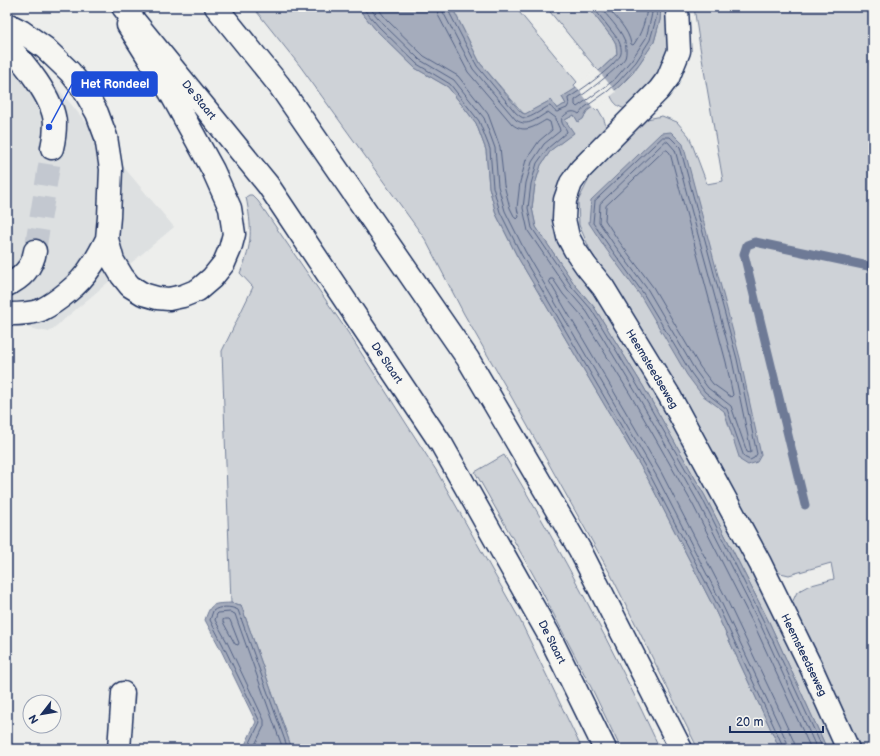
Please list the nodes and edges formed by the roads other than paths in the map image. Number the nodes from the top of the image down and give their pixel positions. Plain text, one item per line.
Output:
1 (117, 7) edge
2 (123, 7) edge
3 (216, 7) edge
4 (677, 7) edge
5 (7, 24) edge
6 (7, 45) edge
7 (52, 148) tunnel mouth
8 (107, 239) junction
9 (35, 251) tunnel mouth
10 (7, 285) edge
11 (7, 314) edge
12 (123, 693) dead end
13 (119, 749) edge
14 (605, 749) edge
15 (681, 749) edge
16 (848, 749) edge

1 - 8 main road
2 - 14 main road, De Staart
3 - 15 main road
4 - 16 main road, Heemsteedseweg
5 - 8 main road
6 - 7 main road
8 - 11 main road
9 - 10 main road
12 - 13 main road

